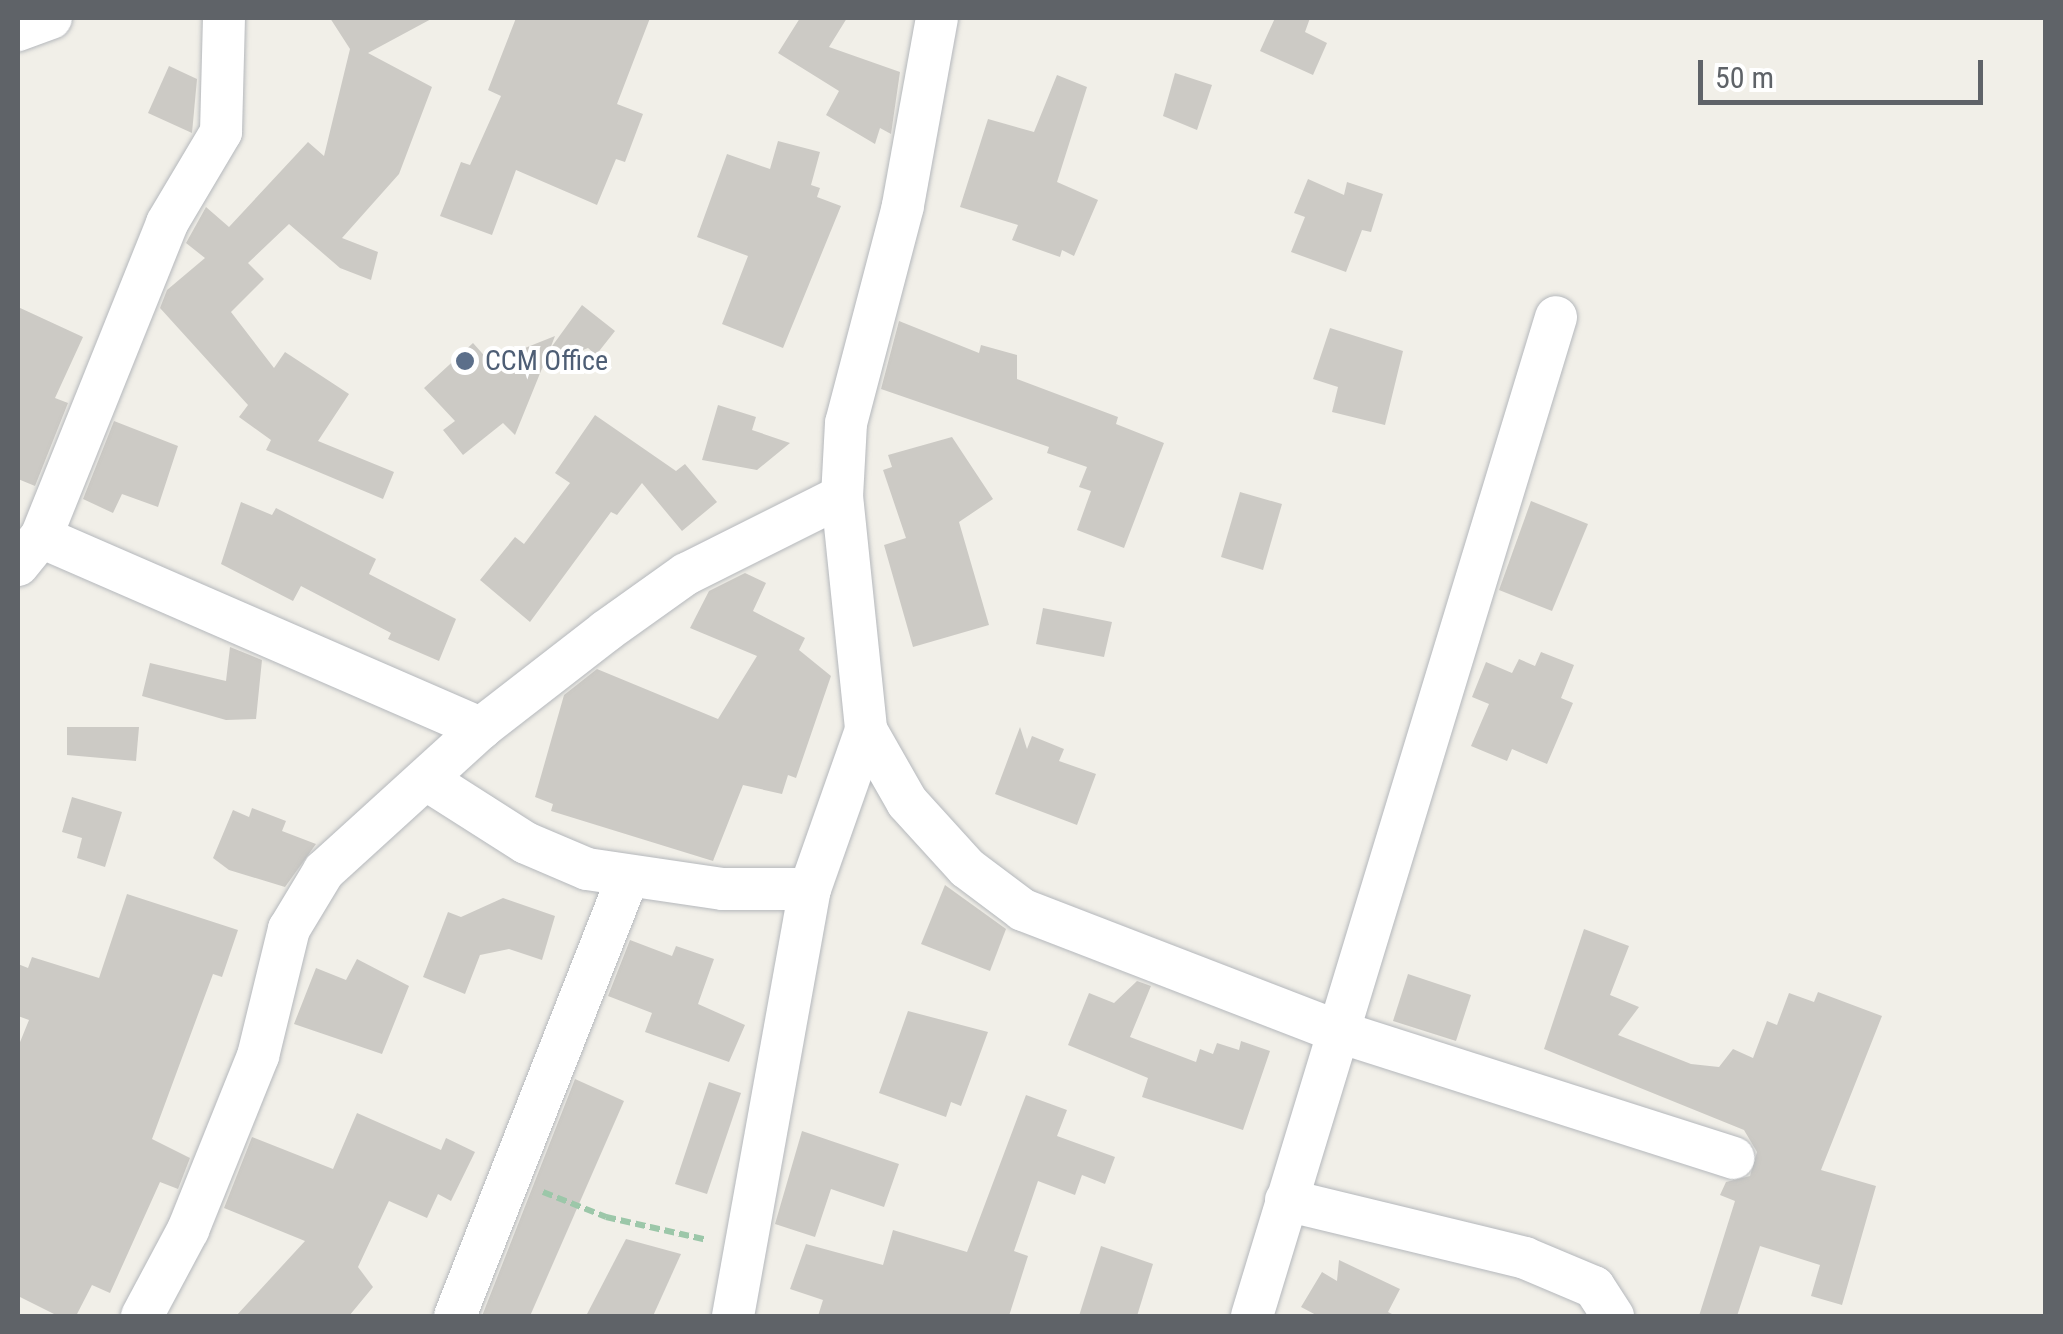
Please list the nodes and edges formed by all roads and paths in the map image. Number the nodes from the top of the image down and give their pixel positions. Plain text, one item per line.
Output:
1 (51, 18) edge
2 (224, 18) edge
3 (937, 18) edge
4 (18, 30) edge
5 (1556, 318) dead end
6 (842, 496) junction
7 (30, 551) edge
8 (481, 728) junction
9 (866, 730) junction
10 (427, 780) junction
11 (628, 878) junction
12 (810, 889) junction
13 (1339, 1032) junction
14 (1733, 1158) dead end
15 (509, 1178) junction
16 (1286, 1200) junction
17 (743, 1246) junction
18 (142, 1316) edge
19 (456, 1316) edge
20 (733, 1316) edge
21 (1252, 1316) edge
22 (1613, 1316) edge

1 - 4 street
2 - 7 street
3 - 6 street
5 - 13 street
6 - 8 street
6 - 9 street
7 - 8 street
8 - 10 street
9 - 12 street
9 - 13 street
10 - 11 street
10 - 18 street
11 - 12 street
11 - 15 street
12 - 17 street
13 - 14 street
13 - 16 street
15 - 17 path
15 - 19 street
16 - 21 street
16 - 22 street
17 - 20 street

